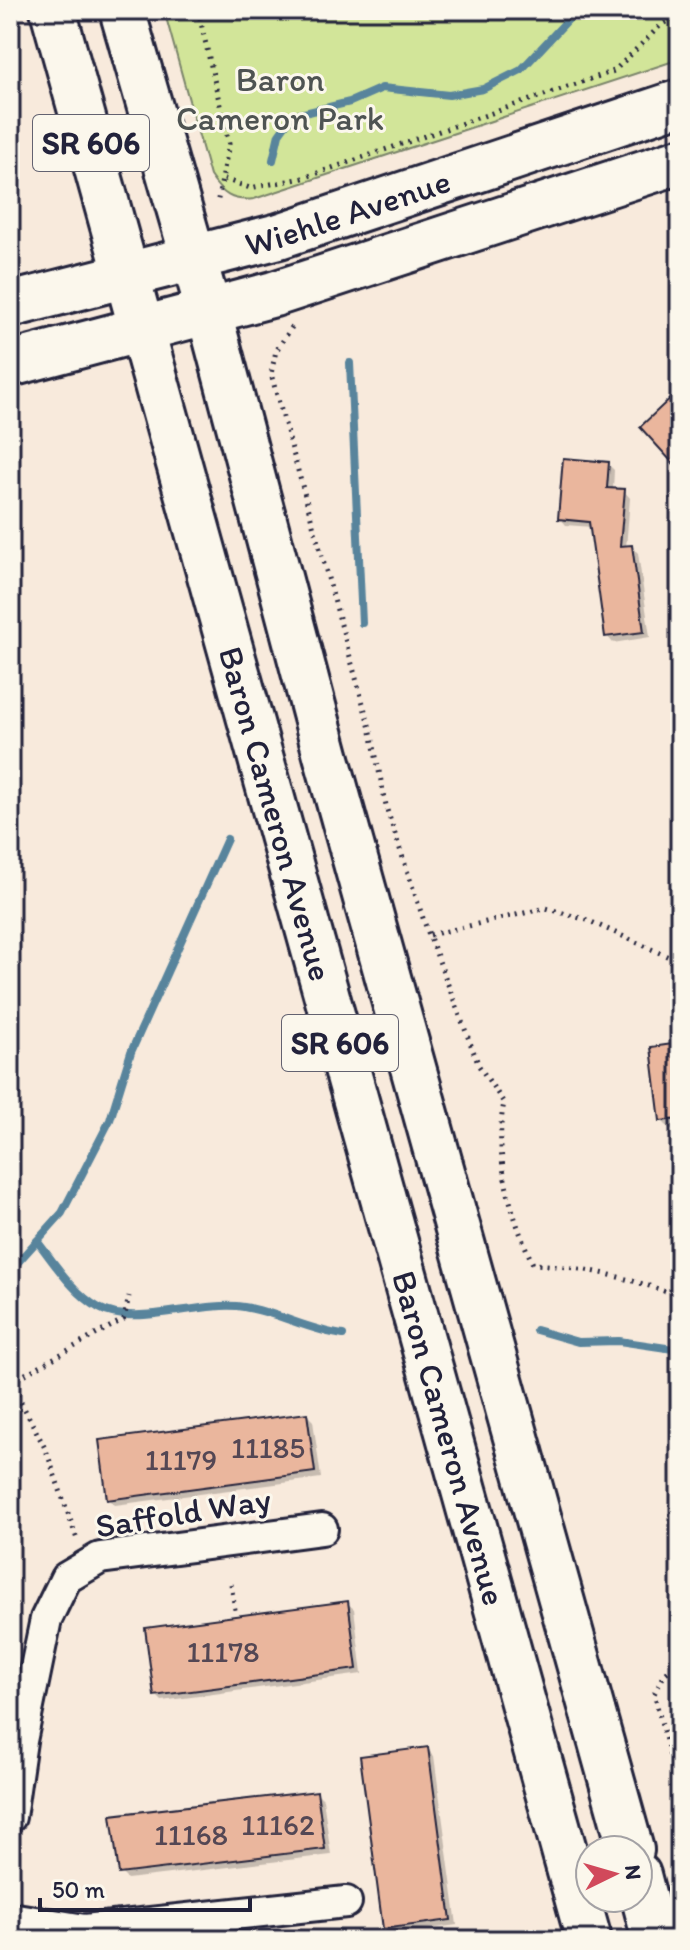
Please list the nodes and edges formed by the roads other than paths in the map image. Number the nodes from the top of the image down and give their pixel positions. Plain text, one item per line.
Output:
1 (53, 10) edge
2 (122, 10) edge
3 (680, 102) edge
4 (680, 161) edge
5 (194, 259) junction
6 (130, 276) junction
7 (10, 305) edge
8 (209, 312) junction
9 (144, 331) junction
10 (10, 364) edge
11 (322, 1529) dead end
12 (10, 1817) edge
13 (627, 1834) edge
14 (346, 1902) dead end
15 (648, 1914) edge
16 (10, 1918) edge
17 (589, 1940) edge
18 (655, 1940) edge

1 - 6 main road, Baron Cameron Avenue / SR 606
2 - 5 main road, Baron Cameron Avenue / SR 606
3 - 5 main road, Wiehle Avenue
4 - 8 main road, Wiehle Avenue
5 - 6 main road, Wiehle Avenue
5 - 8 main road, Baron Cameron Avenue / SR 606
6 - 7 main road, Wiehle Avenue
6 - 9 main road, Baron Cameron Avenue / SR 606
8 - 9 main road, Wiehle Avenue
8 - 13 main road, Baron Cameron Avenue / SR 606
9 - 10 main road, Wiehle Avenue
9 - 17 main road, Baron Cameron Avenue / SR 606
11 - 12 street, Saffold Way
14 - 16 street
15 - 18 main road

